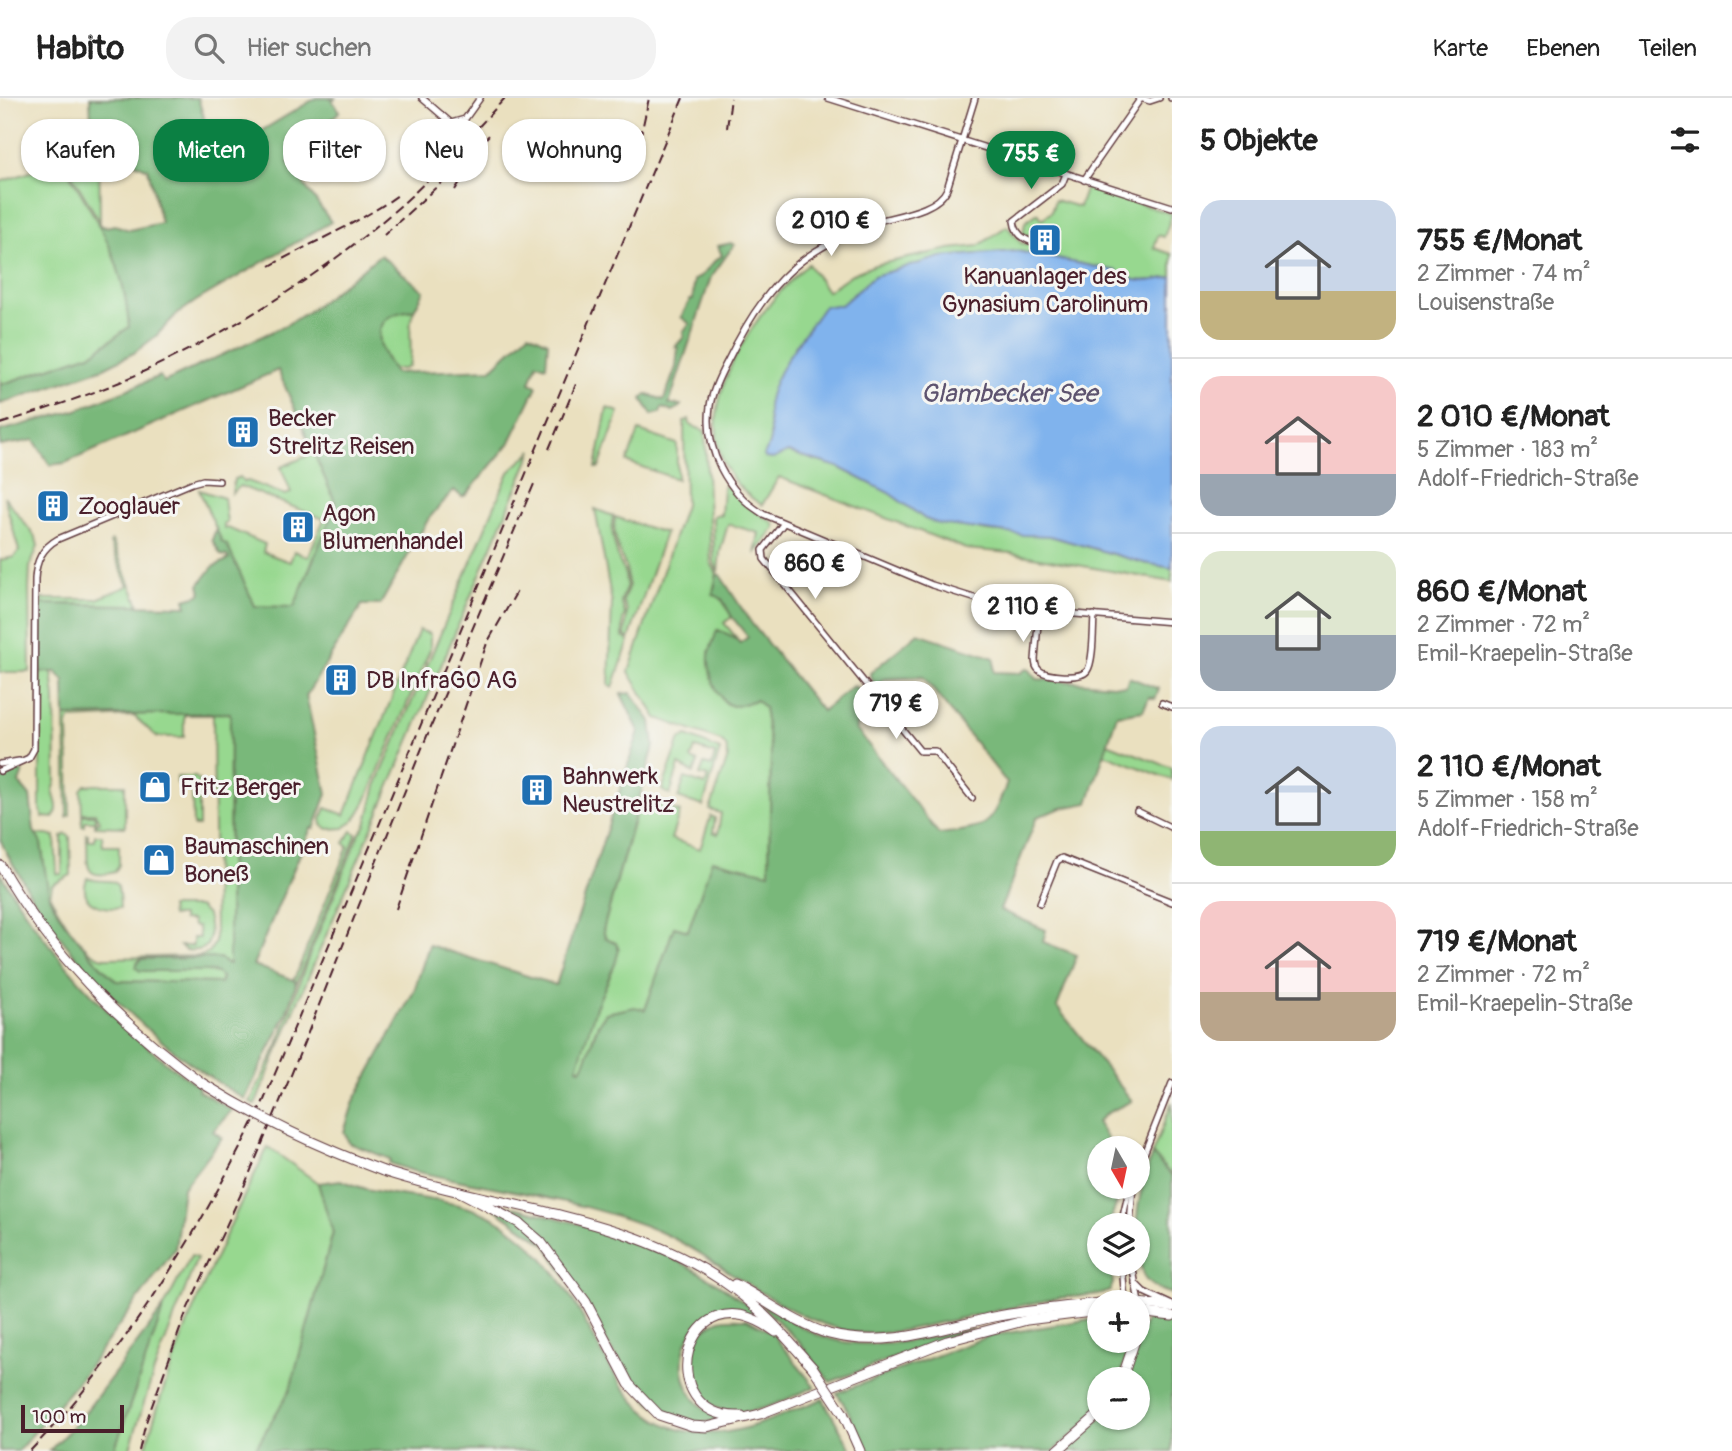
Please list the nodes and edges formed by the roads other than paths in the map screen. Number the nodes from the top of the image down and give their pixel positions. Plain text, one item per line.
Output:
1 (422, 98) edge
2 (481, 98) edge
3 (828, 98) edge
4 (975, 98) edge
5 (1141, 98) edge
6 (1159, 98) edge
7 (963, 141) junction
8 (1066, 174) junction
9 (1084, 180) junction
10 (1172, 207) edge
11 (1052, 247) dead end
12 (219, 481) dead end
13 (783, 524) junction
14 (1039, 611) junction
15 (1094, 615) junction
16 (1172, 622) edge
17 (1161, 703) dead end
18 (1172, 707) edge
19 (25, 760) junction
20 (0, 764) edge
21 (0, 771) edge
22 (972, 798) dead end
23 (1136, 811) dead end
24 (1172, 828) edge
25 (0, 865) edge
26 (1172, 902) edge
27 (1040, 903) dead end
28 (1172, 1083) edge
29 (1150, 1140) edge
30 (460, 1192) junction
31 (708, 1272) junction
32 (1134, 1276) edge
33 (1135, 1283) junction
34 (1136, 1290) edge
35 (1087, 1304) edge
36 (1172, 1306) edge
37 (1150, 1307) edge
38 (1034, 1311) junction
39 (1150, 1311) edge
40 (1087, 1312) edge
41 (1172, 1316) edge
42 (947, 1341) junction
43 (794, 1347) junction
44 (760, 1414) junction
45 (1087, 1425) edge
46 (860, 1451) edge
47 (1057, 1451) edge

1 - 2 street
3 - 7 street
4 - 7 street
5 - 6 street
5 - 9 street
7 - 8 street
7 - 13 street
8 - 9 street
8 - 11 street
9 - 10 street
12 - 19 street
13 - 14 street
13 - 22 street
14 - 15 street
14 - 15 street
15 - 16 street
17 - 18 street
19 - 20 street
19 - 21 street
23 - 24 street
25 - 30 main road, bridge
26 - 27 street
28 - 29 street
30 - 31 main road
30 - 44 main road
31 - 38 main road
31 - 43 main road
32 - 33 street
33 - 34 street
33 - 36 street
35 - 38 main road
36 - 37 main road
38 - 42 main road
39 - 41 main road
40 - 42 main road
42 - 44 main road
43 - 44 main road
43 - 46 main road, bridge
45 - 47 main road

